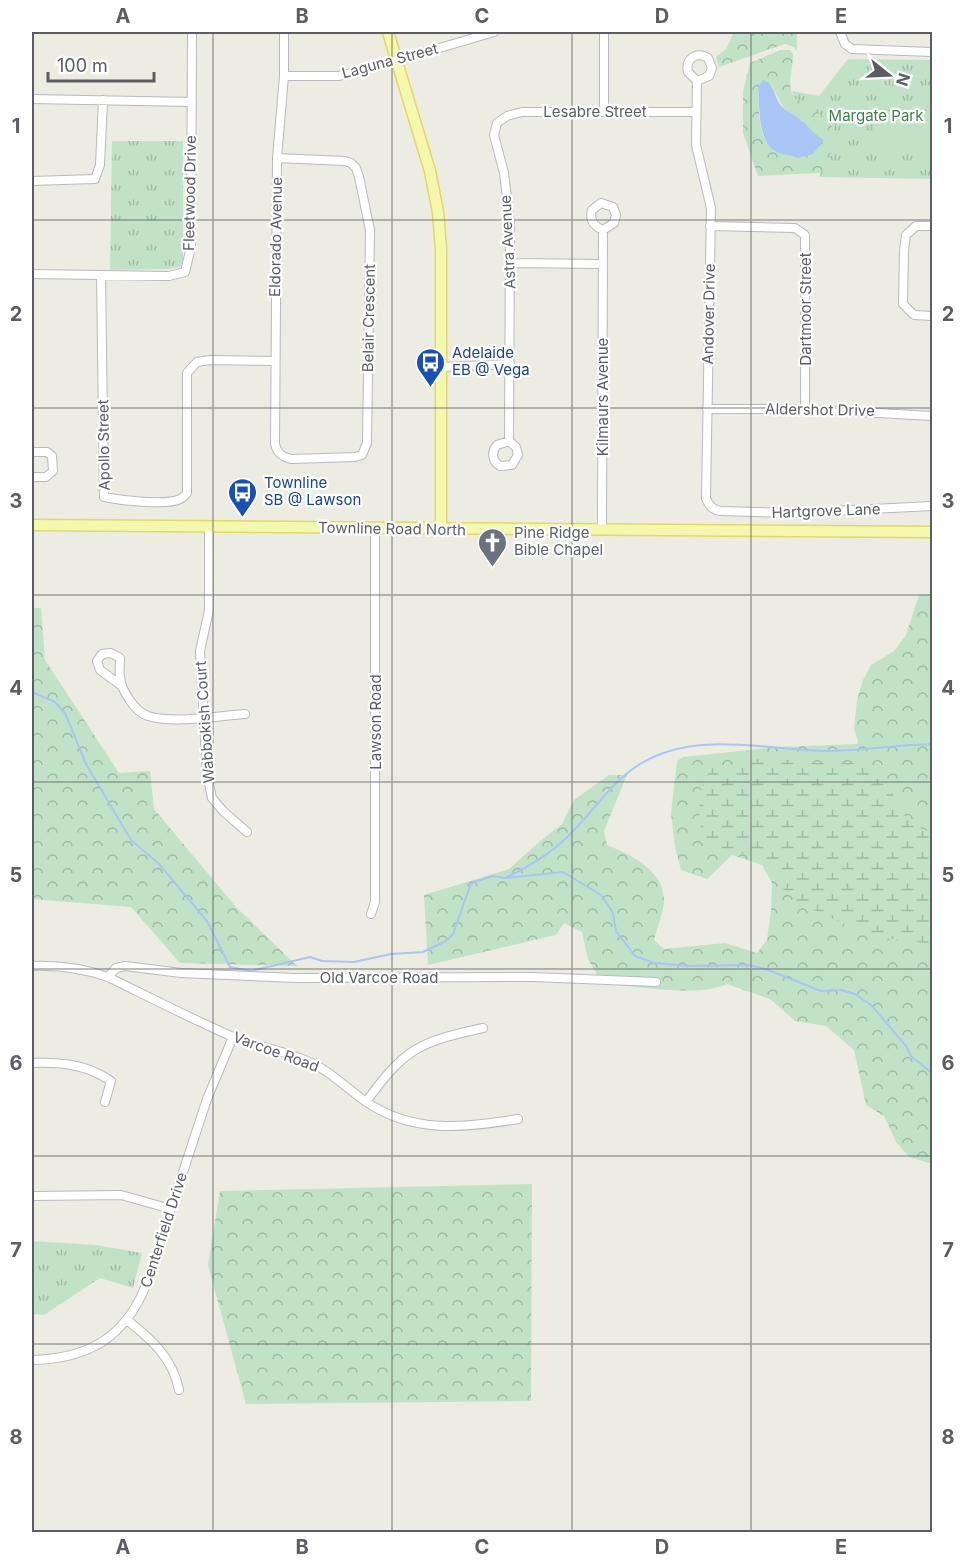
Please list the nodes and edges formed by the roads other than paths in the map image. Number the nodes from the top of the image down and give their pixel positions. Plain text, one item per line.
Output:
1 (192, 32) edge
2 (284, 32) edge
3 (388, 32) edge
4 (494, 32) edge
5 (604, 32) edge
6 (840, 32) edge
7 (463, 36) edge
8 (933, 52) edge
9 (397, 61) junction
10 (284, 76) junction
11 (697, 81) dead end
12 (32, 99) edge
13 (103, 100) junction
14 (192, 102) junction
15 (604, 112) junction
16 (695, 112) junction
17 (497, 123) joint
18 (277, 158) junction
19 (32, 181) edge
20 (710, 226) junction
21 (933, 226) edge
22 (603, 230) dead end
23 (511, 263) junction
24 (603, 264) junction
25 (32, 274) edge
26 (102, 275) junction
27 (933, 316) edge
28 (274, 361) junction
29 (510, 364) junction
30 (441, 367) junction
31 (707, 409) junction
32 (805, 409) junction
33 (933, 416) edge
34 (509, 441) dead end
35 (275, 444) joint
36 (32, 452) edge
37 (32, 477) edge
38 (933, 506) edge
39 (720, 511) joint
40 (32, 525) edge
41 (209, 526) junction
42 (375, 529) junction
43 (602, 529) junction
44 (441, 530) junction
45 (933, 532) edge
46 (122, 686) dead end
47 (245, 714) dead end
48 (203, 717) junction
49 (247, 832) dead end
50 (371, 914) dead end
51 (32, 966) edge
52 (108, 977) junction
53 (656, 982) dead end
54 (483, 1028) dead end
55 (233, 1037) junction
56 (32, 1063) edge
57 (105, 1102) dead end
58 (366, 1102) junction
59 (518, 1119) dead end
60 (32, 1196) edge
61 (171, 1209) junction
62 (127, 1320) junction
63 (32, 1360) edge
64 (179, 1390) dead end

1 - 14 street, Fleetwood Drive
2 - 10 street, Eldorado Avenue
3 - 9 main road
4 - 7 street, Laguna Street
5 - 15 street
6 - 8 street
7 - 9 street, Laguna Street
9 - 10 street, Laguna Street
9 - 30 main road
10 - 18 street, Eldorado Avenue
11 - 16 street, Andover Drive
12 - 13 street
13 - 14 street
13 - 19 street
14 - 26 street, Fleetwood Drive
15 - 16 street, Lesabre Street
15 - 17 street, Lesabre Street
16 - 20 street, Andover Drive
17 - 23 street, Astra Avenue
18 - 28 street, Eldorado Avenue
18 - 35 street, Belair Crescent
20 - 31 street, Andover Drive
20 - 32 street, Dartmoor Street
21 - 27 street
22 - 24 street, Kilmaurs Avenue
23 - 24 street
23 - 29 street, Astra Avenue
24 - 43 street, Kilmaurs Avenue
25 - 26 street, Fleetwood Drive
26 - 28 street, Apollo Street
28 - 35 street, Eldorado Avenue
29 - 30 street
29 - 34 street, Astra Avenue
30 - 44 main road
31 - 32 street, Aldershot Drive
31 - 39 street, Andover Drive
32 - 33 street, Aldershot Drive
36 - 37 street
38 - 39 street, Hartgrove Lane
40 - 41 main road, Townline Road North
41 - 42 main road, Townline Road North
41 - 48 street, Wabbokish Court
42 - 44 main road, Townline Road North
42 - 50 street, Lawson Road
43 - 44 main road, Townline Road North
43 - 45 main road, Townline Road North
46 - 48 street
47 - 48 street
48 - 49 street, Wabbokish Court
51 - 52 street, Varcoe Road
52 - 53 street, Old Varcoe Road
52 - 55 street, Varcoe Road
54 - 58 street
55 - 58 street, Varcoe Road
55 - 61 street, Centerfield Drive
56 - 57 street
58 - 59 street, Varcoe Road
60 - 61 street
61 - 62 street, Centerfield Drive
62 - 63 street, Centerfield Drive
62 - 64 street

